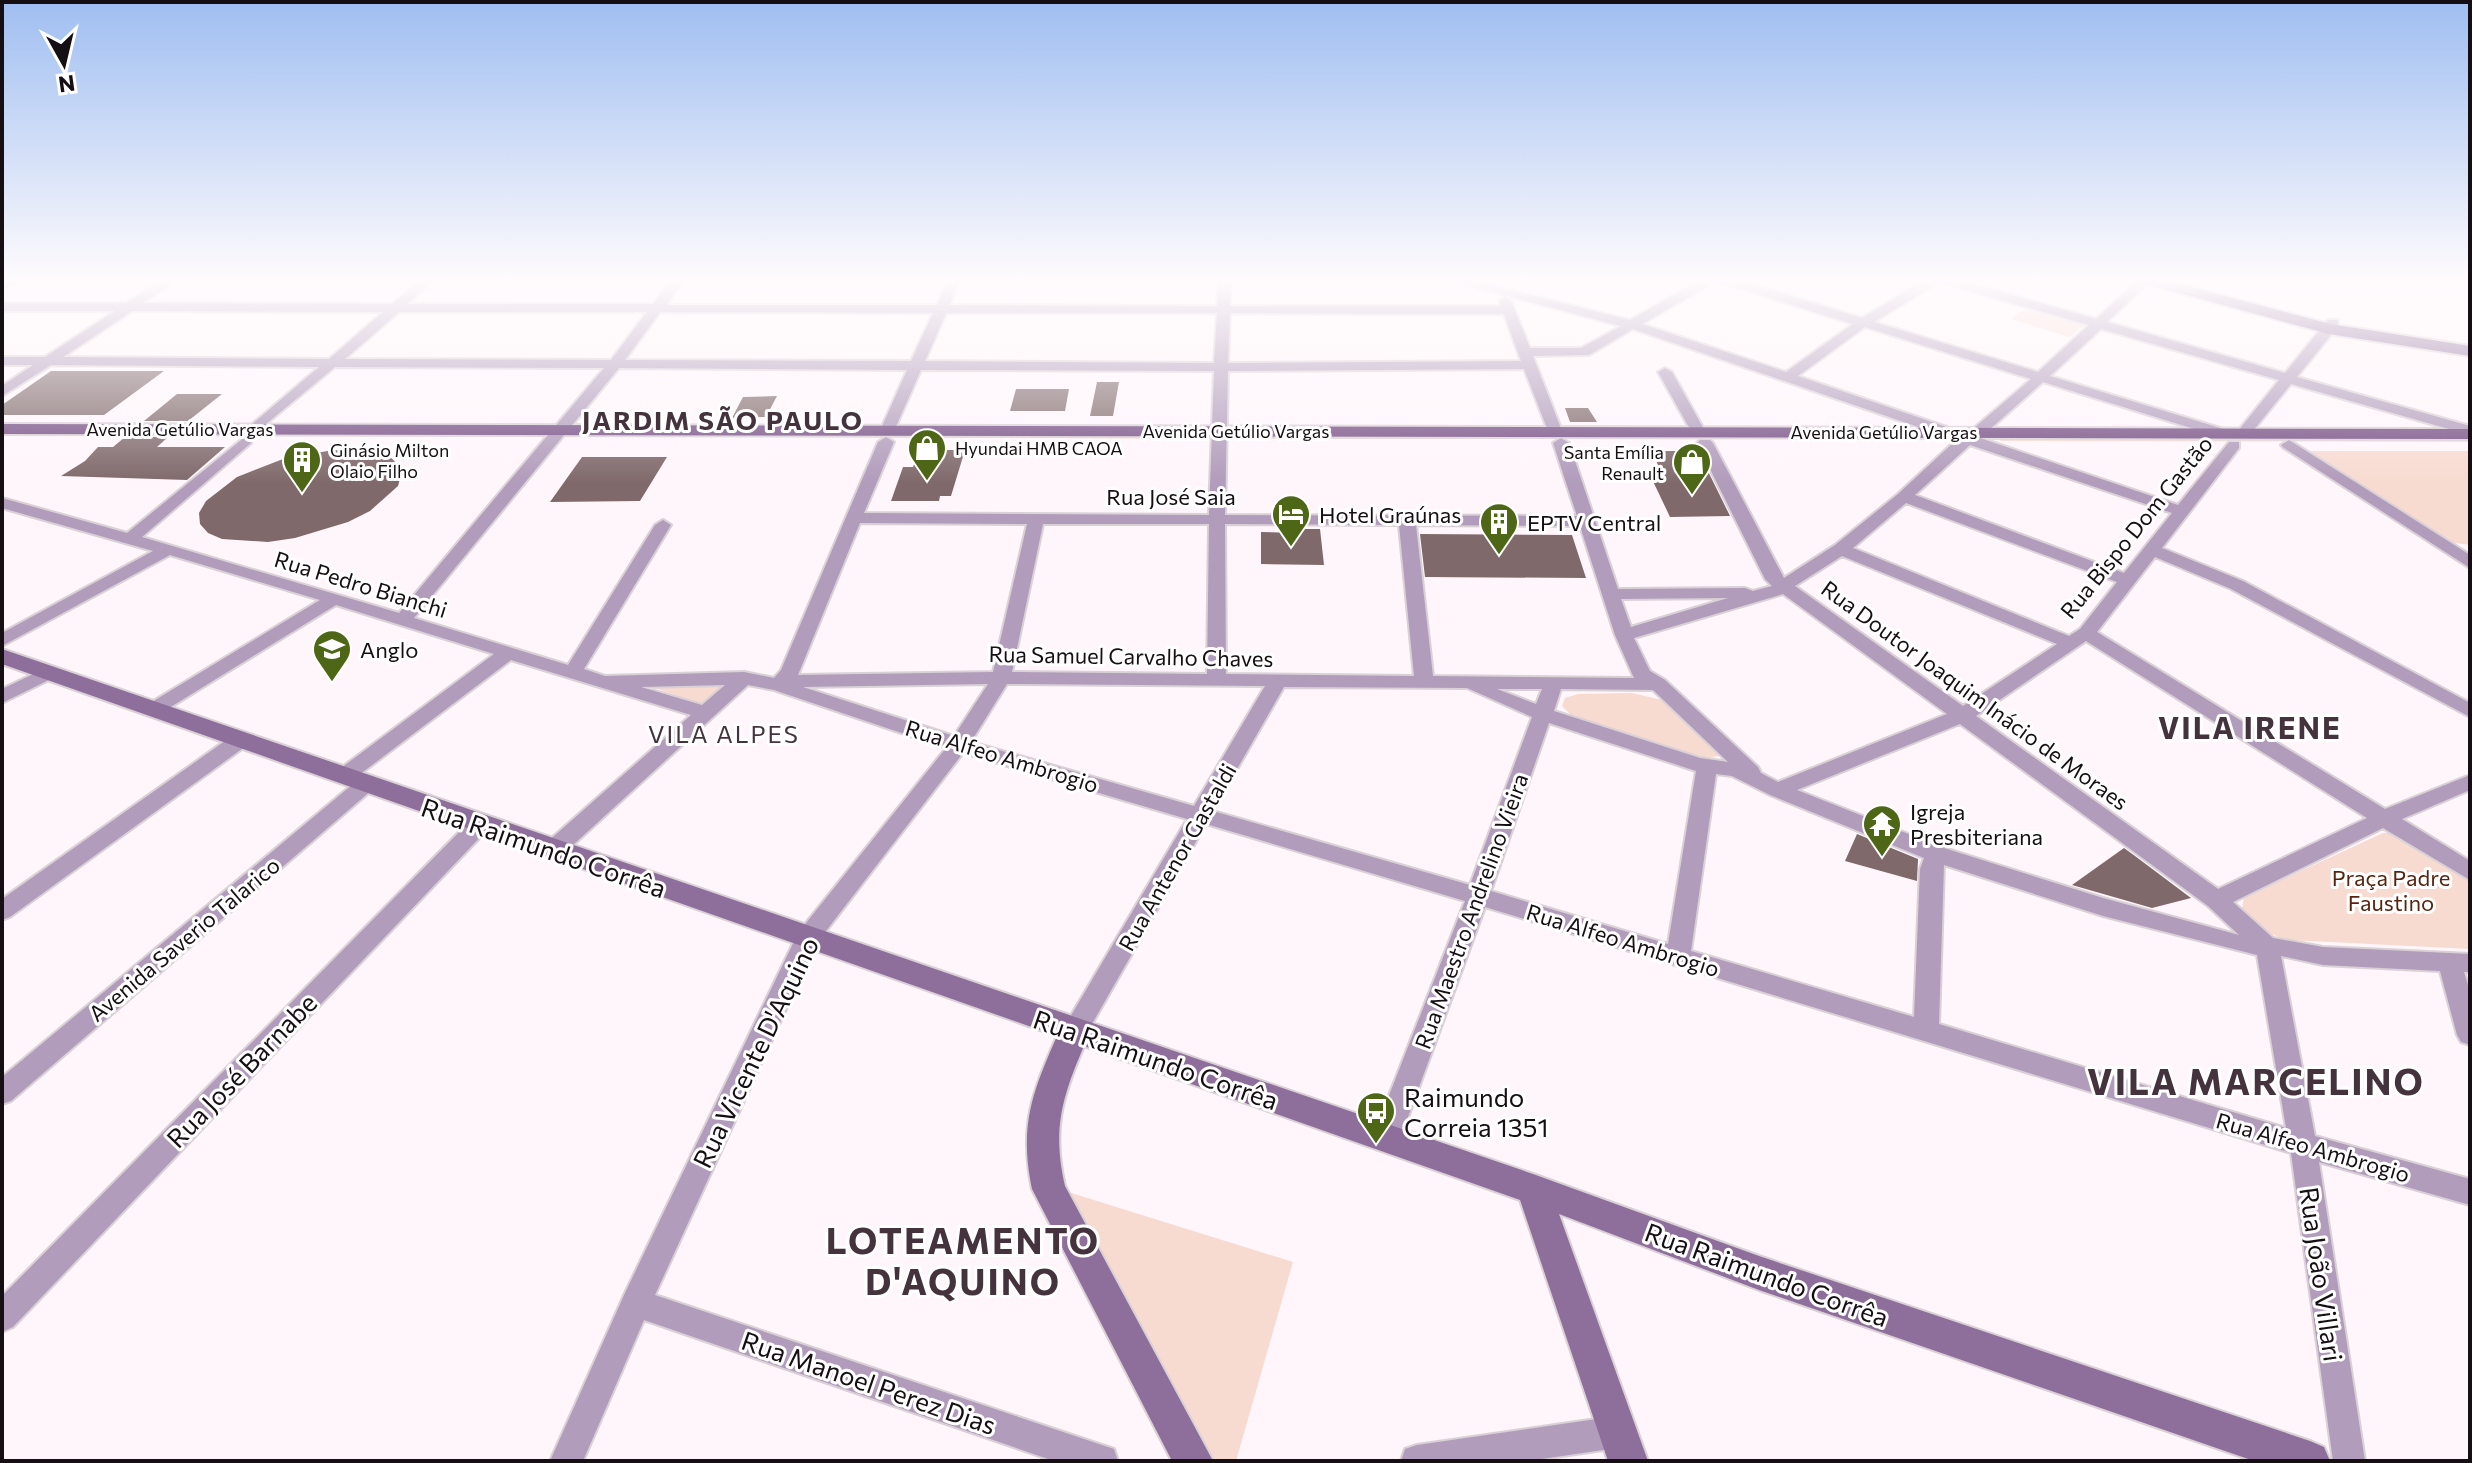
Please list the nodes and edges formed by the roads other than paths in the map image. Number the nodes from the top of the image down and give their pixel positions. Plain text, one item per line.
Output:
1 (71, 346) edge
2 (350, 346) edge
3 (628, 346) edge
4 (923, 346) edge
5 (1223, 346) edge
6 (1522, 346) edge
7 (1593, 346) edge
8 (1695, 346) edge
9 (1831, 346) edge
10 (1942, 346) edge
11 (2075, 346) edge
12 (2179, 346) edge
13 (2314, 346) edge
14 (2444, 346) edge
15 (2470, 351) edge
16 (1527, 359) junction
17 (2, 361) edge
18 (48, 362) junction
19 (329, 364) junction
20 (614, 365) junction
21 (915, 365) junction
22 (1222, 367) junction
23 (1665, 372) dead end
24 (2041, 377) junction
25 (2289, 377) junction
26 (1787, 378) junction
27 (2, 392) edge
28 (2, 429) edge
29 (2470, 433) edge
30 (251, 434) junction
31 (554, 434) junction
32 (886, 436) junction
33 (1218, 437) junction
34 (1558, 437) junction
35 (1702, 437) junction
36 (1969, 438) junction
37 (2234, 438) junction
38 (2, 439) edge
39 (2289, 445) junction
40 (2470, 445) edge
41 (1904, 497) junction
42 (6, 508) edge
43 (2183, 512) junction
44 (852, 518) junction
45 (1036, 518) junction
46 (1217, 518) junction
47 (1407, 521) junction
48 (1586, 521) junction
49 (663, 525) dead end
50 (130, 539) junction
51 (1841, 549) junction
52 (167, 550) junction
53 (2152, 550) junction
54 (2465, 555) edge
55 (2126, 580) junction
56 (1776, 589) junction
57 (1609, 594) junction
58 (331, 601) junction
59 (401, 622) junction
60 (1624, 635) junction
61 (2078, 638) junction
62 (2, 640) edge
63 (505, 655) junction
64 (2, 656) edge
65 (573, 672) junction
66 (48, 673) junction
67 (744, 678) junction
68 (1001, 678) junction
69 (605, 682) junction
70 (1216, 682) junction
71 (1277, 682) junction
72 (1424, 682) junction
73 (1464, 682) junction
74 (1554, 682) junction
75 (1658, 684) junction
76 (778, 685) junction
77 (2, 697) edge
78 (154, 709) junction
79 (2470, 711) edge
80 (705, 713) junction
81 (1542, 714) junction
82 (1963, 715) junction
83 (239, 741) junction
84 (959, 745) junction
85 (1707, 767) junction
86 (355, 780) junction
87 (2470, 782) edge
88 (1768, 785) junction
89 (1203, 815) junction
90 (2385, 818) junction
91 (480, 824) junction
92 (553, 850) junction
93 (1936, 854) junction
94 (2470, 872) edge
95 (1478, 896) junction
96 (2216, 900) junction
97 (3, 909) edge
98 (806, 939) junction
99 (2267, 946) junction
100 (1678, 957) junction
101 (2459, 962) edge
102 (1926, 1030) junction
103 (1075, 1031) junction
104 (2470, 1035) edge
105 (2, 1093) edge
106 (1386, 1139) junction
107 (2303, 1145) junction
108 (1533, 1189) junction
109 (2470, 1192) edge
110 (636, 1303) junction
111 (2, 1317) edge
112 (1623, 1447) edge
113 (566, 1461) edge
114 (1102, 1461) edge
115 (1193, 1461) edge
116 (1417, 1461) edge
117 (2310, 1461) edge
118 (2349, 1461) edge

1 - 18 street
2 - 19 street
3 - 20 street
4 - 21 street
5 - 22 street
6 - 16 street
7 - 16 street
8 - 26 street
9 - 26 street
10 - 24 street
11 - 24 street
12 - 25 street
13 - 25 street, Rua Bispo Dom Gastão
14 - 15 main road
16 - 22 street
16 - 34 street
17 - 18 street
18 - 19 street
18 - 27 street
19 - 20 street
19 - 30 street
20 - 21 street
20 - 31 street
21 - 22 street
21 - 32 street
22 - 33 street
23 - 35 street, Rua Doutor Joaquim Inácio de Moraes
24 - 36 street
24 - 37 street
25 - 29 street
25 - 37 street, Rua Bispo Dom Gastão
26 - 36 street
28 - 30 main road, Avenida Getúlio Vargas
29 - 37 main road, Avenida Getúlio Vargas
30 - 31 main road, Avenida Getúlio Vargas
30 - 38 main road, Avenida Getúlio Vargas
30 - 50 street
31 - 32 main road, Avenida Getúlio Vargas
31 - 59 street
32 - 33 main road, Avenida Getúlio Vargas
32 - 44 street
33 - 34 main road, Avenida Getúlio Vargas
33 - 46 street
34 - 35 main road, Avenida Getúlio Vargas
34 - 48 street
35 - 36 main road, Avenida Getúlio Vargas
35 - 56 street, Rua Doutor Joaquim Inácio de Moraes
36 - 37 main road, Avenida Getúlio Vargas
36 - 41 street
36 - 43 street
37 - 39 main road, Avenida Getúlio Vargas
37 - 43 street, Rua Bispo Dom Gastão
39 - 40 main road, Avenida Getúlio Vargas
39 - 54 street
41 - 51 street
41 - 55 street
42 - 50 street, Rua Pedro Bianchi
43 - 53 street, Rua Bispo Dom Gastão
44 - 45 street, Rua José Saia
44 - 76 street
45 - 46 street, Rua José Saia
45 - 68 street
46 - 47 street, Rua José Saia
46 - 70 street
47 - 48 street, Rua José Saia
47 - 72 street
48 - 57 street
49 - 65 street
50 - 52 street, Rua Pedro Bianchi
51 - 56 street
51 - 61 street
52 - 58 street, Rua Pedro Bianchi
52 - 62 street
53 - 55 street, Rua Bispo Dom Gastão
53 - 79 street
55 - 61 street, Rua Bispo Dom Gastão
56 - 57 street
56 - 60 street
56 - 82 street, Rua Doutor Joaquim Inácio de Moraes
57 - 60 street
58 - 59 street, Rua Pedro Bianchi
58 - 78 street
59 - 63 street, Rua Pedro Bianchi
60 - 75 street
61 - 82 street, Rua Bispo Dom Gastão
61 - 90 street
63 - 65 street, Rua Pedro Bianchi
63 - 86 street, Avenida Saverio Talarico
64 - 66 main road, Rua Raimundo Corrêa
65 - 69 street, Rua Pedro Bianchi
66 - 77 street
66 - 78 main road, Rua Raimundo Corrêa
67 - 69 street, Rua Samuel Carvalho Chaves
67 - 76 street, Rua Samuel Carvalho Chaves
67 - 80 street
68 - 70 street, Rua Samuel Carvalho Chaves
68 - 76 street, Rua Samuel Carvalho Chaves
68 - 84 street, Rua Vicente D'Aquino
69 - 80 street, Rua Pedro Bianchi
70 - 71 street, Rua Samuel Carvalho Chaves
71 - 72 street, Rua Samuel Carvalho Chaves
71 - 89 street, Rua Antenor Gastaldi
72 - 73 street, Rua Samuel Carvalho Chaves
73 - 74 street, Rua Samuel Carvalho Chaves
73 - 81 street
74 - 75 street, Rua Samuel Carvalho Chaves
74 - 81 street, Rua Maestro Andrelino Vieira
75 - 88 street
76 - 84 street, Rua Alfeo Ambrogio
78 - 83 main road, Rua Raimundo Corrêa
80 - 92 street
81 - 85 street
81 - 95 street, Rua Maestro Andrelino Vieira
82 - 88 street, Rua Bispo Dom Gastão
82 - 96 street, Rua Doutor Joaquim Inácio de Moraes
83 - 86 main road, Rua Raimundo Corrêa
83 - 97 street
84 - 89 street, Rua Alfeo Ambrogio
84 - 98 street, Rua Vicente D'Aquino
85 - 88 street
85 - 100 street
86 - 91 main road, Rua Raimundo Corrêa
86 - 105 street, Avenida Saverio Talarico
87 - 90 street
88 - 93 street
89 - 95 street, Rua Alfeo Ambrogio
89 - 103 street, Rua Antenor Gastaldi
90 - 94 street
90 - 96 street
91 - 92 main road, Rua Raimundo Corrêa
91 - 111 street, Rua José Barnabe
92 - 98 main road, Rua Raimundo Corrêa
93 - 99 street
93 - 102 street
95 - 100 street, Rua Alfeo Ambrogio
95 - 106 street, Rua Maestro Andrelino Vieira
96 - 99 street, Rua Doutor Joaquim Inácio de Moraes
98 - 103 main road, Rua Raimundo Corrêa
98 - 110 street, Rua Vicente D'Aquino
99 - 101 street
99 - 107 street, Rua João Villari
100 - 102 street, Rua Alfeo Ambrogio
101 - 104 street
102 - 107 street, Rua Alfeo Ambrogio
103 - 106 main road, Rua Raimundo Corrêa
103 - 115 main road
106 - 108 main road, Rua Raimundo Corrêa
107 - 109 street, Rua Alfeo Ambrogio
107 - 118 street, Rua João Villari
108 - 112 main road
108 - 117 main road, Rua Raimundo Corrêa
110 - 113 street, Rua Vicente D'Aquino
110 - 114 street, Rua Manoel Perez Dias
112 - 116 street

